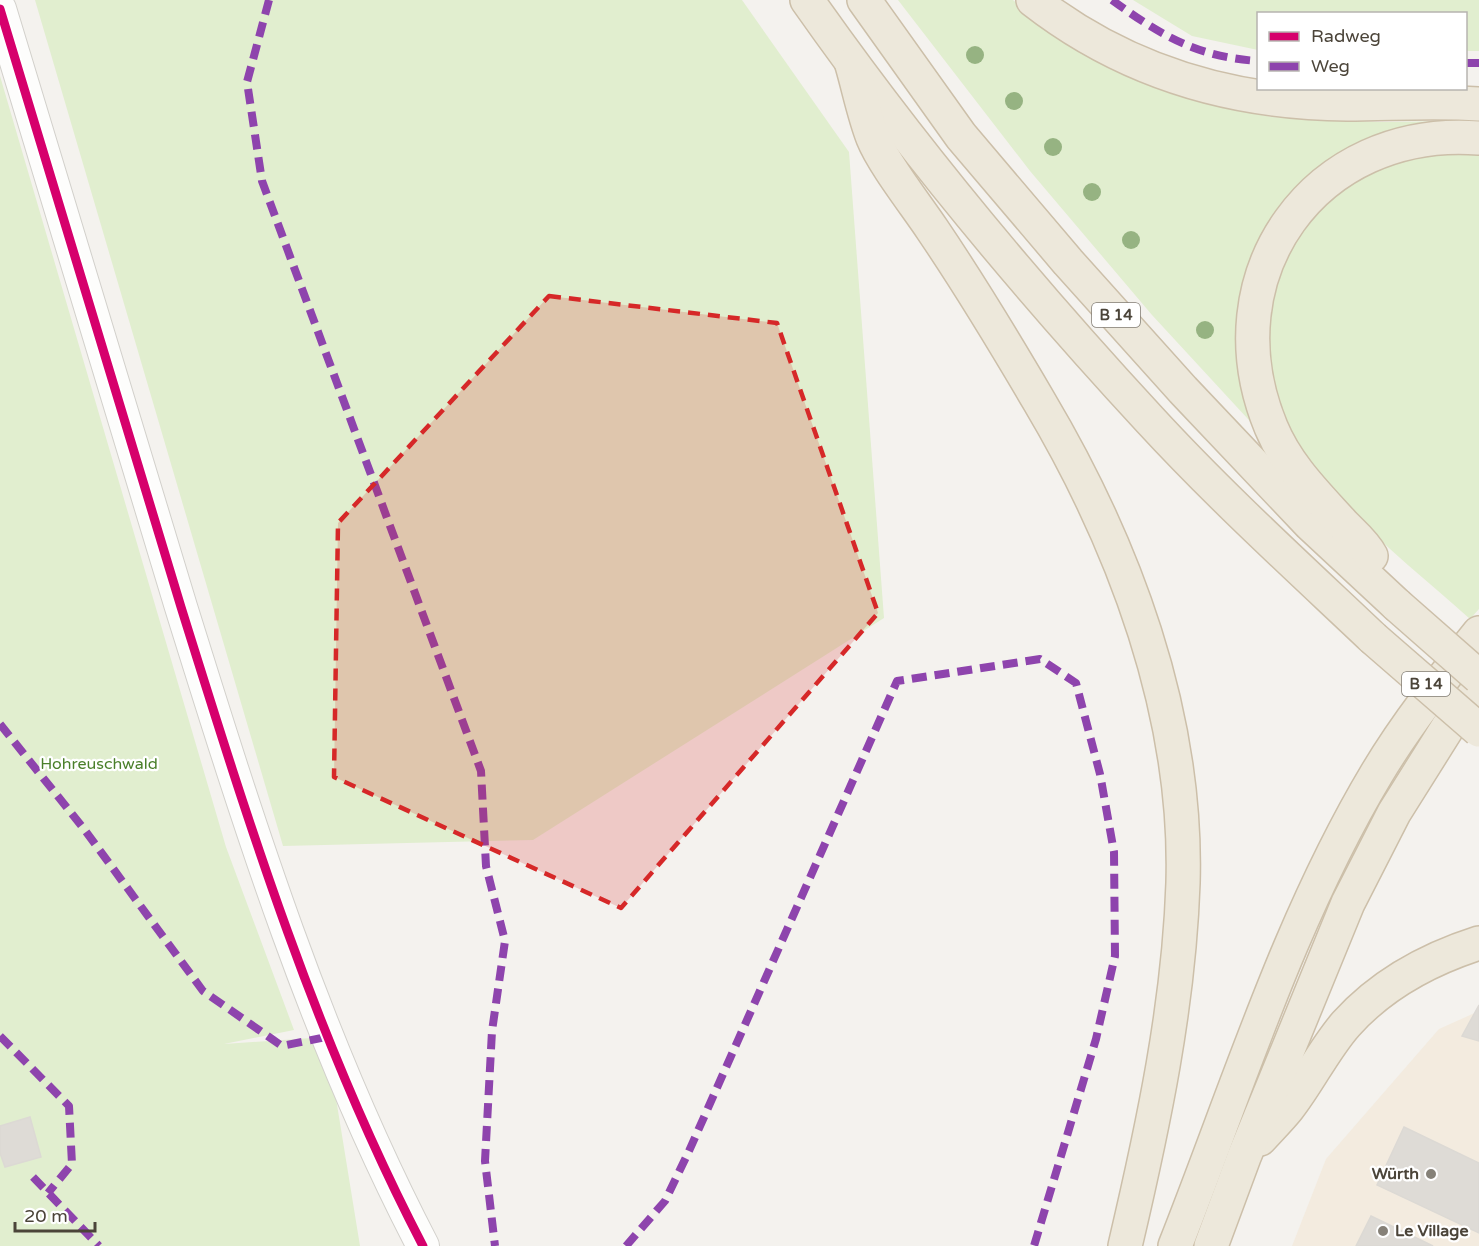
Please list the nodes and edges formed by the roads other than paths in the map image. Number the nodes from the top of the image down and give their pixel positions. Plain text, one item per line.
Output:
1 (807, 0) edge
2 (864, 0) edge
3 (1033, 0) edge
4 (0, 9) edge
5 (852, 65) junction
6 (1479, 104) edge
7 (1479, 138) edge
8 (1397, 605) junction
9 (1479, 633) edge
10 (1479, 677) edge
11 (1479, 689) edge
12 (1479, 730) edge
13 (1479, 943) edge
14 (1244, 1156) junction
15 (423, 1246) edge
16 (1125, 1246) edge
17 (1175, 1246) edge
18 (1211, 1246) edge

1 - 5 highway, B 14
2 - 8 highway, B 14
3 - 6 highway
4 - 15 street
5 - 12 highway, B 14, bridge
5 - 16 highway
7 - 8 highway
8 - 10 highway, B 14, bridge
9 - 17 highway
11 - 14 highway
13 - 14 highway
14 - 18 highway

